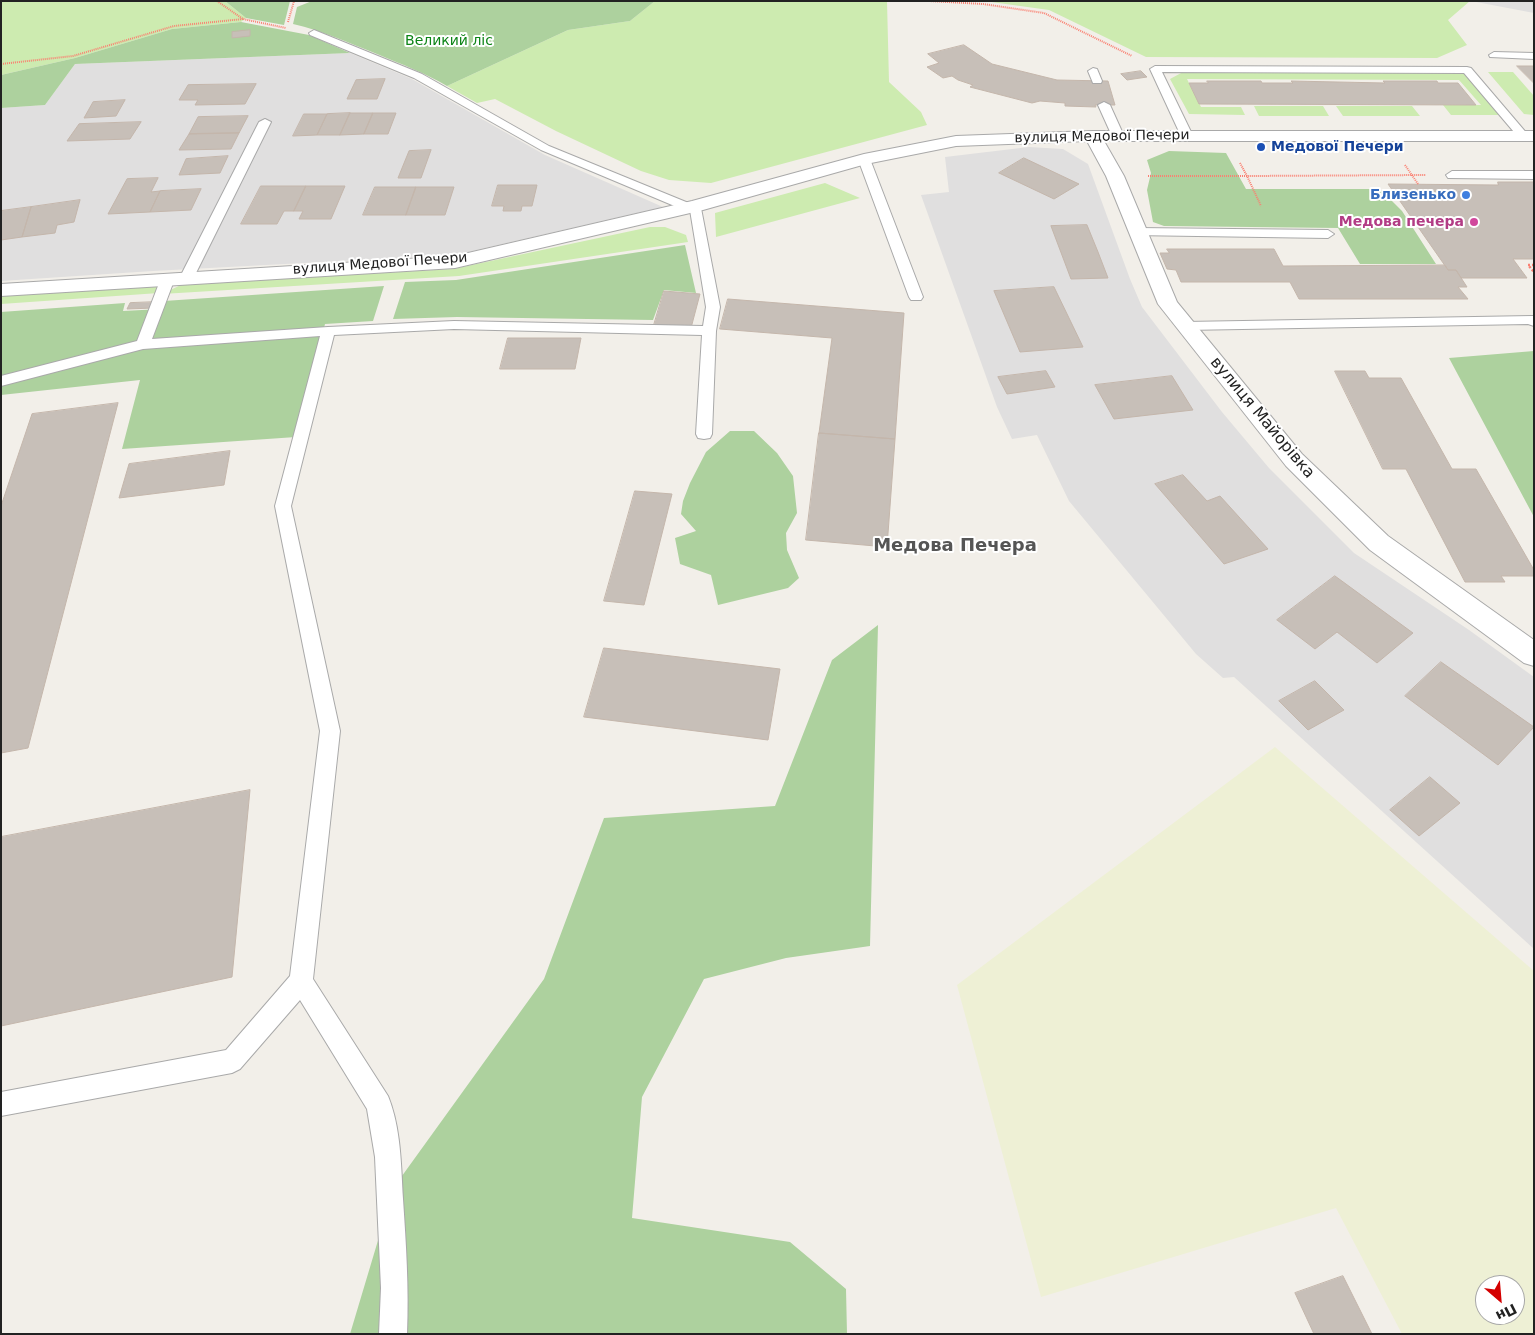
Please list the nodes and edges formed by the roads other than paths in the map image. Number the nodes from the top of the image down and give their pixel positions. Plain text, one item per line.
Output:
1 (314, 33) dead end
2 (1494, 55) dead end
3 (1534, 56) edge
4 (1104, 105) dead end
5 (265, 122) dead end
6 (1094, 136) junction
7 (1118, 136) junction
8 (1187, 136) junction
9 (1530, 140) edge
10 (864, 159) junction
11 (1452, 175) road end
12 (1534, 175) edge
13 (692, 207) junction
14 (1137, 232) junction
15 (1328, 234) dead end
16 (177, 278) junction
17 (1, 290) edge
18 (916, 298) dead end
19 (1534, 322) edge
20 (1185, 326) junction
21 (328, 331) junction
22 (709, 331) junction
23 (143, 344) junction
24 (1, 381) edge
25 (704, 434) dead end
26 (1534, 655) edge
27 (301, 981) junction
28 (1, 1104) edge
29 (393, 1334) edge

1 - 13 lane
2 - 3 lane
4 - 7 lane
5 - 16 lane
6 - 7 street, вулиця Медової Печери
6 - 10 street, вулиця Медової Печери
6 - 14 street, вулиця Майорівка
7 - 8 street, вулиця Медової Печери
8 - 9 street, вулиця Медової Печери
8 - 9 lane
10 - 13 street, вулиця Медової Печери
10 - 18 lane
11 - 12 lane
13 - 16 street, вулиця Медової Печери
13 - 22 lane
14 - 15 lane
14 - 20 street, вулиця Майорівка
16 - 17 street, вулиця Медової Печери
16 - 23 lane
19 - 20 lane
20 - 26 street, вулиця Майорівка
21 - 22 lane
21 - 23 lane
21 - 27 lane
22 - 25 lane
23 - 24 lane
27 - 28 lane
27 - 29 lane

